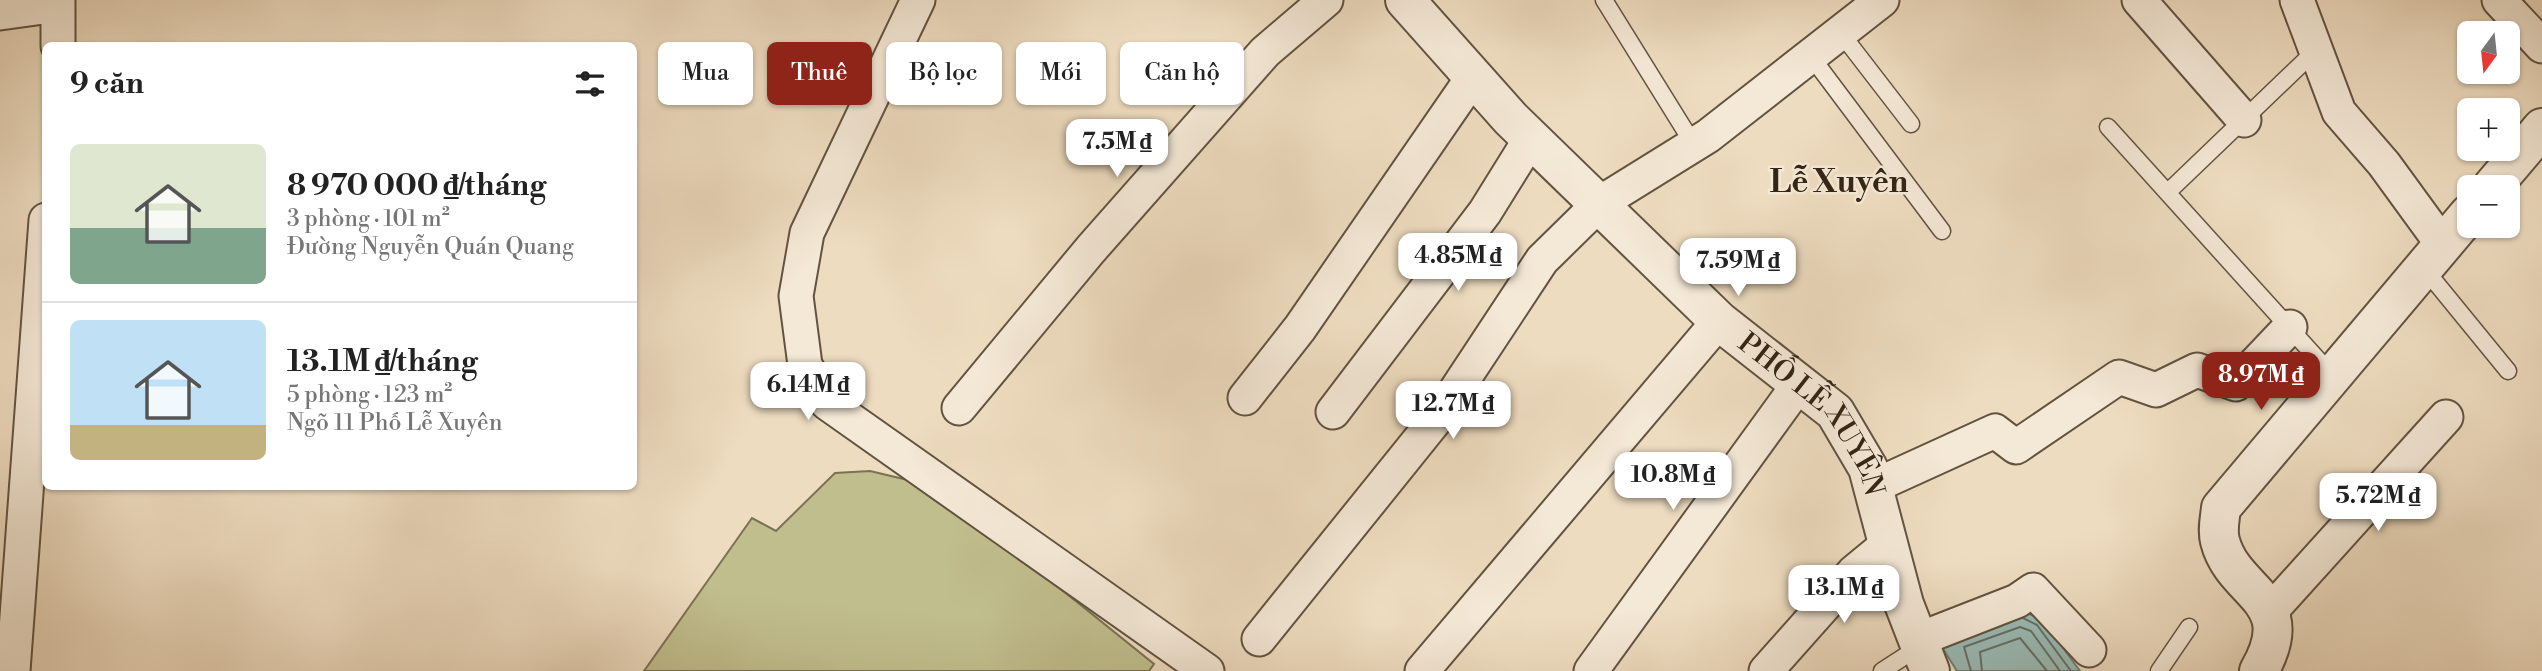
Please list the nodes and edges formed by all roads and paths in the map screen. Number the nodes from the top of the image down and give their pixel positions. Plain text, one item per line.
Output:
1 (918, 0) edge
2 (1326, 0) edge
3 (1405, 0) edge
4 (1604, 0) edge
5 (1882, 0) edge
6 (2139, 0) edge
7 (2297, 0) edge
8 (2499, 0) edge
9 (58, 3) edge
10 (0, 13) edge
11 (1840, 32) junction
12 (58, 42) edge
13 (2542, 46) edge
14 (2314, 52) junction
15 (1810, 55) junction
16 (1473, 77) junction
17 (2244, 120) junction
18 (1911, 124) dead end
19 (2108, 127) dead end
20 (2542, 128) edge
21 (1531, 138) junction
22 (1695, 145) junction
23 (2502, 175) edge
24 (2168, 192) junction
25 (1600, 203) junction
26 (2457, 228) edge
27 (1941, 231) dead end
28 (2433, 256) junction
29 (42, 275) edge
30 (1719, 321) junction
31 (2290, 327) junction
32 (2508, 371) dead end
33 (2332, 375) junction
34 (1799, 384) junction
35 (1245, 398) dead end
36 (959, 408) dead end
37 (1333, 412) dead end
38 (2446, 417) dead end
39 (1872, 487) junction
40 (1888, 544) junction
41 (2269, 613) junction
42 (2189, 628) dead end
43 (1259, 639) dead end
44 (2089, 650) dead end
45 (1922, 653) edge
46 (13, 671) edge
47 (1207, 671) edge
48 (1422, 671) edge
49 (1591, 671) edge
50 (1766, 671) edge
51 (1882, 671) edge
52 (2159, 671) edge
53 (2259, 671) edge

1 - 47 street
2 - 36 street
3 - 16 street, PHỐ LỄ XUYÊN
4 - 22 lane
5 - 11 street
6 - 17 street
7 - 14 street
8 - 13 street
9 - 10 street
9 - 12 street
11 - 15 street
11 - 18 lane
14 - 17 lane
14 - 28 street
15 - 22 street
15 - 27 lane
16 - 21 street, PHỐ LỄ XUYÊN
16 - 35 street
17 - 24 lane
19 - 24 lane
20 - 23 street
21 - 25 street, PHỐ LỄ XUYÊN
21 - 37 street
22 - 25 street
24 - 31 lane
25 - 30 street, PHỐ LỄ XUYÊN
25 - 43 street
26 - 28 street
28 - 32 lane
28 - 33 street
29 - 46 street
30 - 34 street, PHỐ LỄ XUYÊN
30 - 48 street
31 - 33 lane
31 - 39 street
33 - 41 street
34 - 39 street, PHỐ LỄ XUYÊN
34 - 49 street
38 - 41 street
39 - 40 street, PHỐ LỄ XUYÊN
40 - 45 street, PHỐ LỄ XUYÊN
40 - 50 street
41 - 53 street
42 - 52 lane
44 - 45 street
45 - 51 lane

